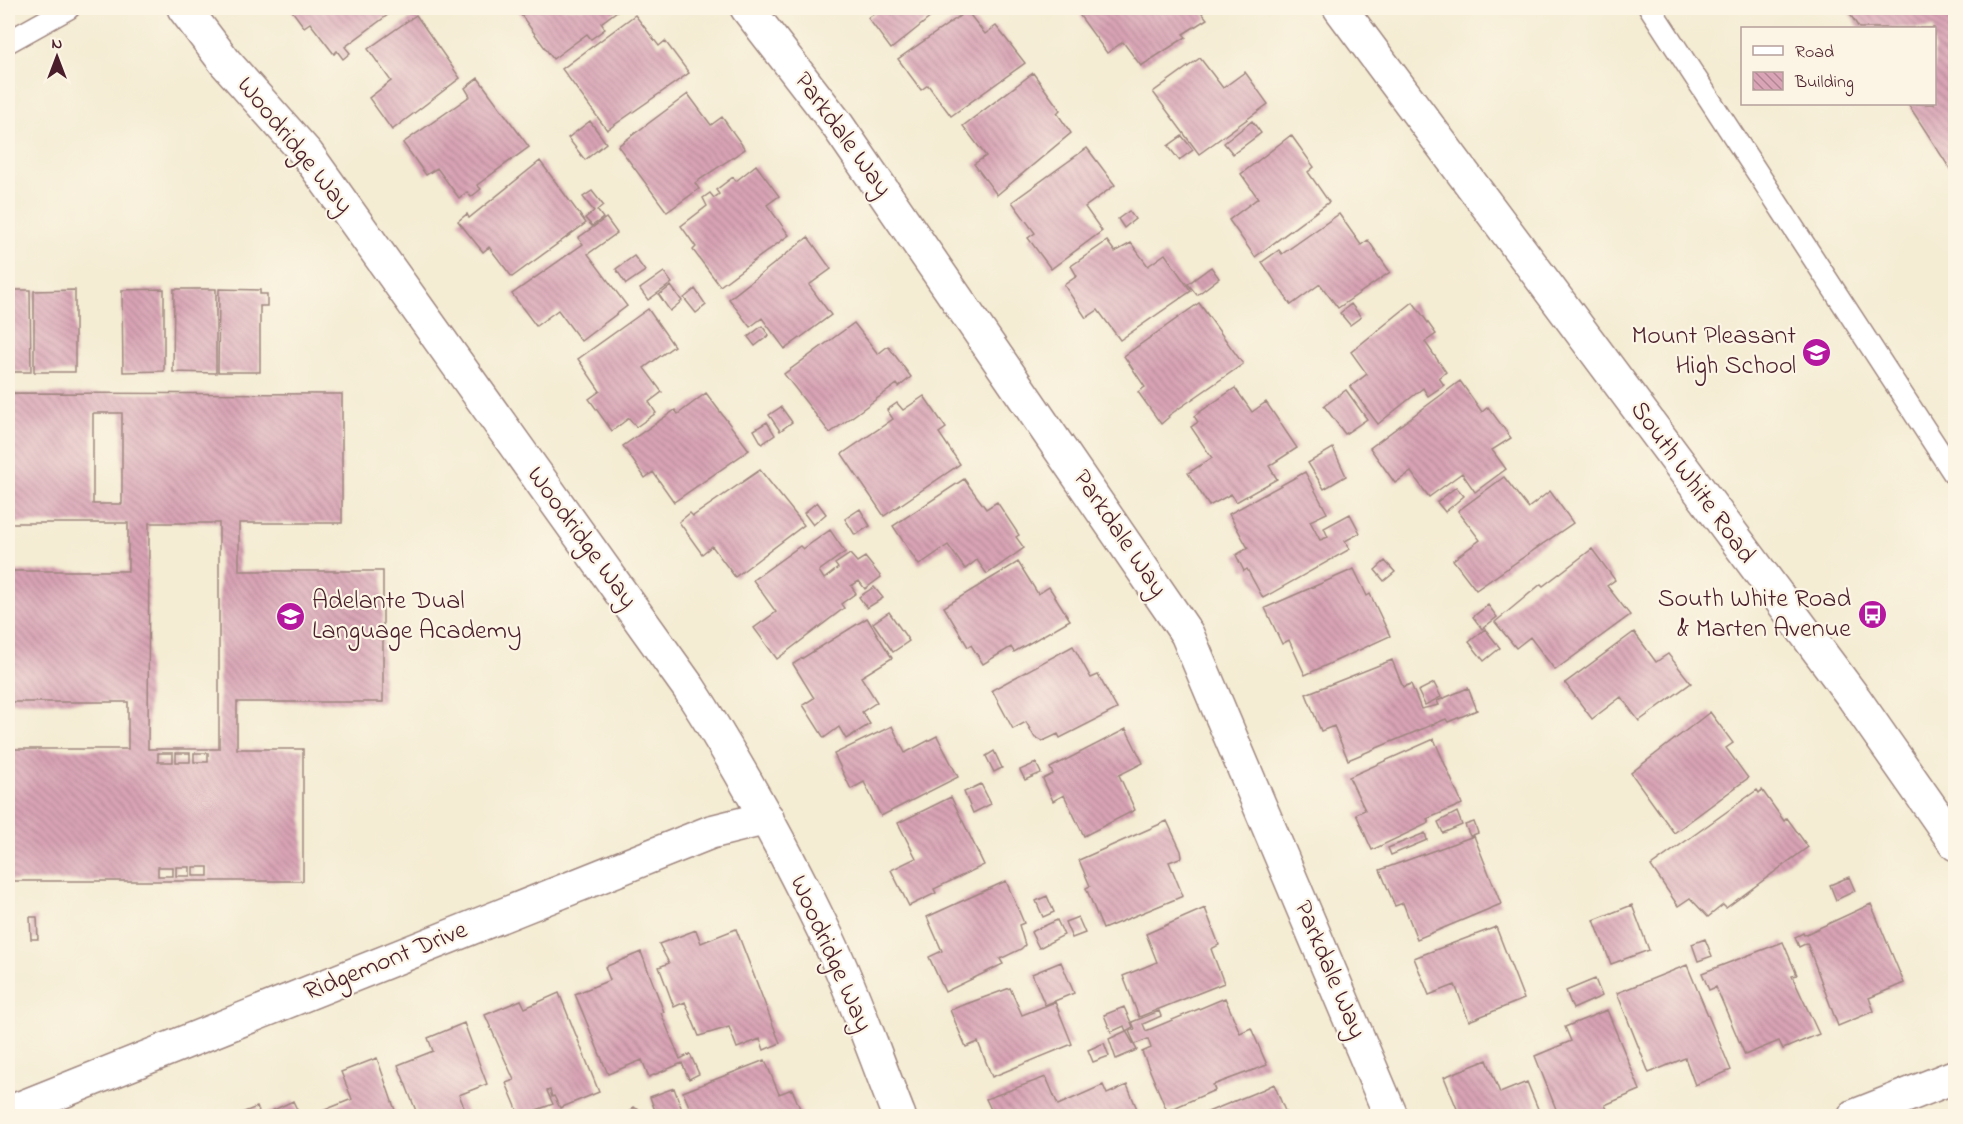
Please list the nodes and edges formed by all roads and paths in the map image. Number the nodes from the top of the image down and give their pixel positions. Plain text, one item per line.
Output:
1 (69, 8) edge
2 (184, 8) edge
3 (747, 8) edge
4 (1340, 8) edge
5 (1650, 8) edge
6 (8, 42) edge
7 (1956, 477) edge
8 (767, 818) junction
9 (1956, 844) edge
10 (1956, 1076) edge
11 (8, 1113) edge
12 (899, 1116) edge
13 (1391, 1116) edge
14 (1855, 1116) edge

1 - 6 lane
2 - 8 street, Woodridge Way
3 - 13 street, Parkdale Way
4 - 9 street, South White Road
5 - 7 lane
8 - 11 street, Ridgemont Drive
8 - 12 street, Woodridge Way
10 - 14 street

